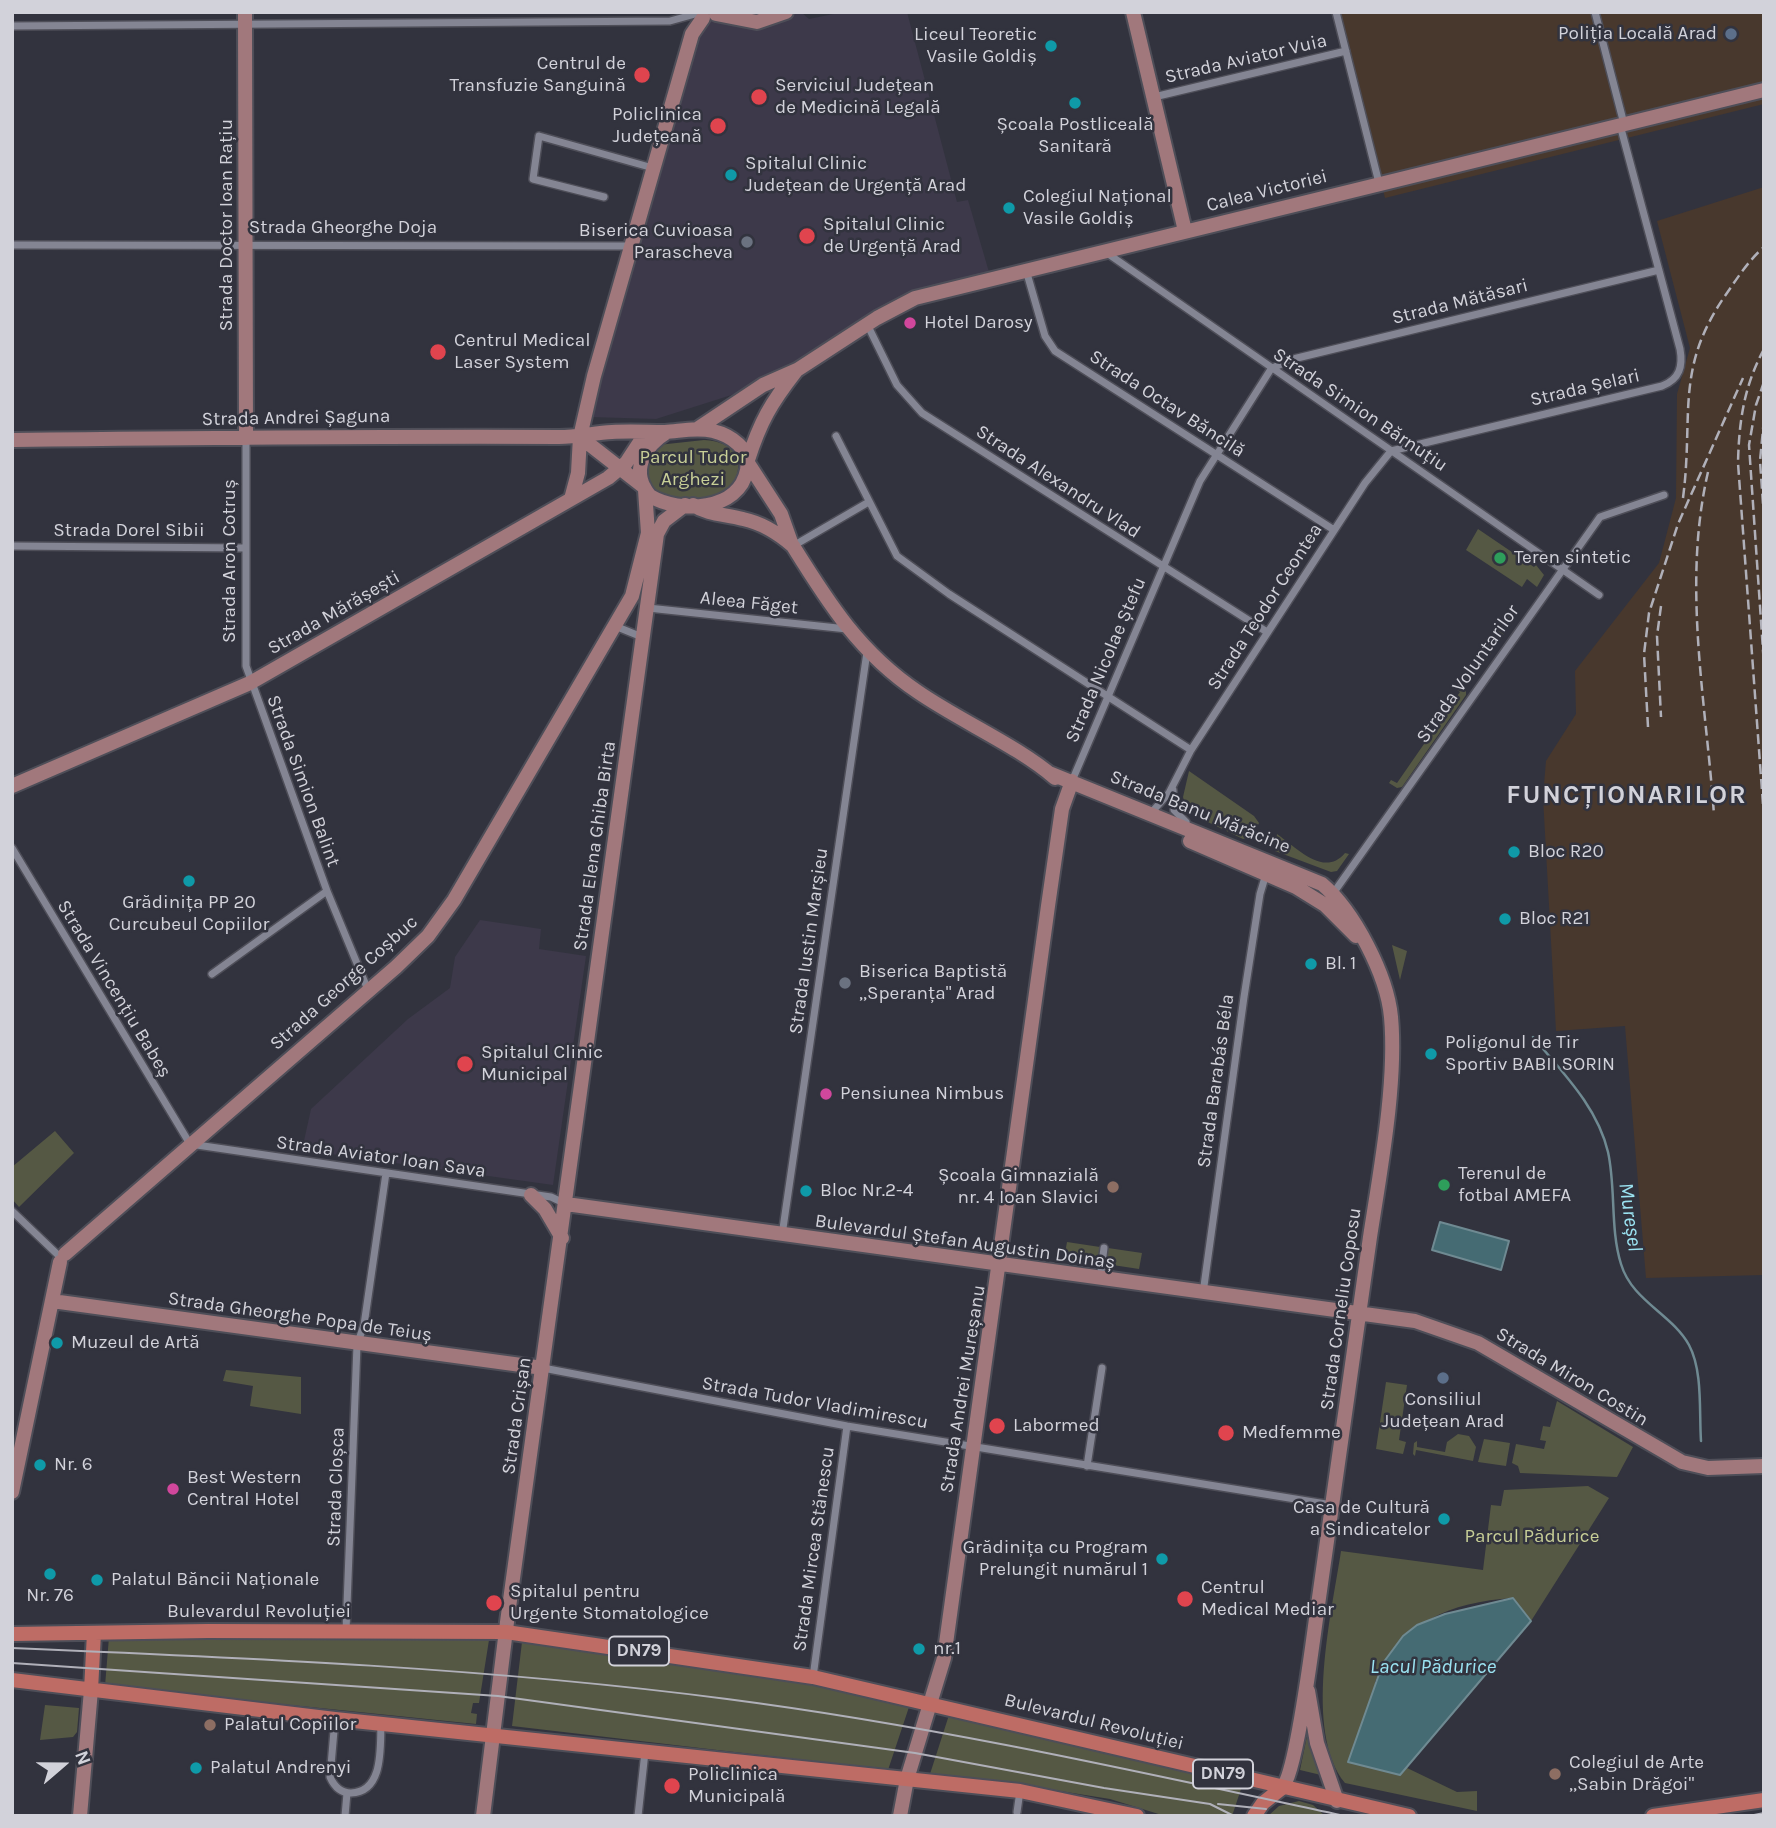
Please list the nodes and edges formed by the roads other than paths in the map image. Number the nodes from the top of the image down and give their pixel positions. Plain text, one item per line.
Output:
1 (786, 12) edge
2 (1133, 12) edge
3 (1336, 12) edge
4 (1595, 12) edge
5 (706, 14) edge
6 (246, 19) edge
7 (12, 26) edge
8 (1346, 51) junction
9 (1764, 90) edge
10 (1153, 97) junction
11 (1622, 124) junction
12 (653, 168) junction
13 (1379, 183) junction
14 (604, 197) dead end
15 (1185, 231) junction
16 (246, 244) junction
17 (12, 245) edge
18 (631, 246) junction
19 (1103, 251) junction
20 (1026, 270) junction
21 (1658, 270) junction
22 (867, 324) junction
23 (1271, 369) junction
24 (797, 370) junction
25 (697, 429) junction
26 (648, 432) junction
27 (667, 432) junction
28 (836, 436) dead end
29 (580, 437) junction
30 (246, 438) junction
31 (12, 440) edge
32 (1391, 451) junction
33 (1214, 454) junction
34 (748, 462) junction
35 (620, 468) junction
36 (644, 489) junction
37 (1664, 495) dead end
38 (571, 499) junction
39 (867, 503) junction
40 (688, 505) junction
41 (1334, 530) junction
42 (12, 546) edge
43 (793, 546) junction
44 (246, 548) junction
45 (1162, 568) junction
46 (1561, 569) junction
47 (1599, 595) dead end
48 (648, 608) junction
49 (615, 626) junction
50 (847, 629) junction
51 (1267, 632) junction
52 (643, 638) junction
53 (867, 651) junction
54 (250, 683) junction
55 (1109, 695) junction
56 (1191, 750) junction
57 (1070, 785) junction
58 (12, 786) edge
59 (1173, 786) junction
60 (1149, 815) junction
61 (1205, 837) junction
62 (12, 848) edge
63 (1266, 874) junction
64 (327, 891) junction
65 (1329, 899) junction
66 (212, 974) dead end
67 (368, 990) junction
68 (190, 1144) junction
69 (386, 1173) junction
70 (531, 1195) junction
71 (566, 1204) junction
72 (12, 1211) edge
73 (782, 1236) junction
74 (562, 1238) junction
75 (1104, 1248) dead end
76 (61, 1257) junction
77 (1001, 1266) junction
78 (1100, 1279) junction
79 (1203, 1293) junction
80 (52, 1301) junction
81 (1360, 1314) junction
82 (357, 1345) junction
83 (543, 1368) junction
84 (1102, 1368) dead end
85 (847, 1426) junction
86 (973, 1446) junction
87 (1087, 1466) junction
88 (1764, 1466) edge
89 (12, 1492) edge
90 (1332, 1505) junction
91 (346, 1631) junction
92 (506, 1632) junction
93 (94, 1633) junction
94 (12, 1634) edge
95 (813, 1677) junction
96 (12, 1680) edge
97 (1307, 1686) junction
98 (91, 1690) junction
99 (933, 1703) junction
100 (335, 1719) junction
101 (382, 1724) junction
102 (494, 1736) junction
103 (645, 1752) junction
104 (907, 1779) junction
105 (1282, 1788) junction
106 (1020, 1791) junction
107 (347, 1793) junction
108 (1764, 1800) edge
109 (1337, 1801) junction
110 (1017, 1812) dead end
111 (80, 1816) edge
112 (345, 1816) edge
113 (483, 1816) edge
114 (638, 1816) edge
115 (900, 1816) edge
116 (1137, 1816) edge
117 (1254, 1816) edge
118 (1341, 1816) edge
119 (1409, 1816) edge
120 (1653, 1816) edge

1 - 5 main road
2 - 10 main road
3 - 8 street
4 - 11 street
5 - 6 street
5 - 12 main road
6 - 7 street
6 - 16 main road, Strada Doctor Ioan Rațiu
8 - 10 street, Strada Aviator Vuia
8 - 13 street
9 - 11 main road, Calea Victoriei
10 - 15 main road
11 - 13 main road, Calea Victoriei
11 - 21 street
12 - 14 street
12 - 18 main road
13 - 15 main road, Calea Victoriei
15 - 19 main road, Calea Victoriei
16 - 17 street, Strada Gheorghe Doja
16 - 18 street, Strada Gheorghe Doja
16 - 30 main road, Strada Doctor Ioan Rațiu
18 - 29 main road
19 - 20 main road, Calea Victoriei
19 - 23 street, Strada Simion Bărnuțiu
20 - 22 main road, Calea Victoriei
20 - 33 street, Strada Octav Băncilă
21 - 23 street, Strada Mătăsari
21 - 32 street, Strada Șelari
22 - 24 main road, Calea Victoriei
22 - 45 street, Strada Alexandru Vlad
23 - 32 street, Strada Simion Bărnuțiu
23 - 33 street, Strada Nicolae Ștefu
24 - 25 main road, Calea Victoriei
24 - 34 main road, Calea Victoriei
25 - 27 main road
25 - 34 main road
26 - 27 main road, Strada Andrei Șaguna
26 - 29 main road, Strada Andrei Șaguna
26 - 35 main road, Strada Mărășești
27 - 36 main road
28 - 39 street
29 - 30 main road, Strada Andrei Șaguna
29 - 35 main road
29 - 38 main road
30 - 31 main road, Strada Andrei Șaguna
30 - 44 street, Strada Aron Cotruș
32 - 41 street, Strada Teodor Ceontea
32 - 46 street, Strada Simion Bărnuțiu
33 - 41 street, Strada Octav Băncilă
33 - 45 street, Strada Nicolae Ștefu
34 - 40 main road
34 - 43 main road, Strada Banu Mărăcine
35 - 36 main road
35 - 38 main road, Strada Mărășești
36 - 40 main road
36 - 49 main road, Strada George Coșbuc
37 - 46 street, Strada Voluntarilor
38 - 54 main road, Strada Mărășești
39 - 43 street
39 - 55 street
40 - 43 main road, Strada Banu Mărăcine
40 - 48 main road, Strada Elena Ghiba Birta
41 - 51 street, Strada Teodor Ceontea
42 - 44 street, Strada Dorel Sibii
43 - 50 main road, Strada Banu Mărăcine
44 - 54 street, Strada Aron Cotruș
45 - 51 street, Strada Alexandru Vlad
45 - 55 street, Strada Nicolae Ștefu
46 - 47 street, Strada Simion Bărnuțiu
46 - 65 street, Strada Voluntarilor
48 - 50 street, Aleea Făget
48 - 52 main road, Strada Elena Ghiba Birta
49 - 52 street
49 - 67 main road, Strada George Coșbuc
50 - 53 main road, Strada Banu Mărăcine
51 - 56 street, Strada Teodor Ceontea
52 - 71 main road, Strada Elena Ghiba Birta
53 - 57 main road, Strada Banu Mărăcine
53 - 73 street, Strada Iustin Marșieu
54 - 58 main road, Strada Mărășești
54 - 64 street, Strada Simion Balint
55 - 56 street
55 - 57 street, Strada Nicolae Ștefu
56 - 59 street, Strada Teodor Ceontea
57 - 60 main road, Strada Banu Mărăcine
57 - 63 main road, Strada Banu Mărăcine
57 - 77 main road, Strada Andrei Mureșanu
59 - 60 street, Strada Teodor Ceontea
59 - 61 street
60 - 61 main road, Strada Banu Mărăcine
61 - 65 main road, Strada Banu Mărăcine
62 - 68 street, Strada Vincențiu Babeș
63 - 65 main road, Strada Banu Mărăcine
63 - 79 street, Strada Barabás Béla
64 - 66 street, Strada Simion Balint
64 - 67 street, Strada Simion Balint
65 - 81 main road, Strada Corneliu Coposu
67 - 68 main road, Strada George Coșbuc
68 - 69 street, Strada Aviator Ioan Sava
68 - 76 main road, Strada George Coșbuc
69 - 70 street, Strada Aviator Ioan Sava
69 - 82 street, Strada Cloșca
70 - 71 street, Strada Aviator Ioan Sava
70 - 74 main road
71 - 73 main road, Bulevardul Ștefan Augustin Doinaș
71 - 74 main road, Strada Crișan
72 - 76 street
73 - 77 main road, Bulevardul Ștefan Augustin Doinaș
74 - 83 main road, Strada Crișan
75 - 78 street
76 - 80 main road
77 - 78 main road, Bulevardul Ștefan Augustin Doinaș
77 - 86 main road, Strada Andrei Mureșanu
78 - 79 main road, Bulevardul Ștefan Augustin Doinaș
79 - 81 main road, Bulevardul Ștefan Augustin Doinaș
80 - 82 main road, Strada Gheorghe Popa de Teiuș
80 - 89 main road
81 - 88 main road, Strada Miron Costin
81 - 90 main road, Strada Corneliu Coposu
82 - 83 main road, Strada Gheorghe Popa de Teiuș
82 - 91 street, Strada Cloșca
83 - 85 street, Strada Tudor Vladimirescu
83 - 92 main road, Strada Crișan
84 - 87 street
85 - 86 street, Strada Tudor Vladimirescu
85 - 95 street, Strada Mircea Stănescu
86 - 87 street, Strada Tudor Vladimirescu
86 - 99 main road, Strada Andrei Mureșanu
87 - 90 street, Strada Tudor Vladimirescu
90 - 97 main road, Strada Corneliu Coposu
91 - 92 main road, Bulevardul Revoluției / DN79
91 - 93 main road, Bulevardul Revoluției / DN79
92 - 95 main road, Bulevardul Revoluției / DN79
92 - 102 main road
93 - 94 main road, Bulevardul Revoluției / DN79
93 - 98 main road
95 - 99 main road, Bulevardul Revoluției / DN79
96 - 98 main road
97 - 105 main road, Strada Corneliu Coposu
97 - 109 main road, Strada Corneliu Coposu
98 - 100 main road
98 - 111 main road
99 - 104 main road
99 - 105 main road, Bulevardul Revoluției / DN79
100 - 101 main road
100 - 107 street
101 - 102 main road
101 - 107 street
102 - 103 main road
102 - 113 main road
103 - 104 main road
103 - 114 street
104 - 106 main road
104 - 115 main road
105 - 109 main road, Bulevardul Revoluției / DN79
105 - 117 main road
106 - 110 street
106 - 116 main road
107 - 112 street
108 - 120 main road
109 - 118 main road
109 - 119 main road, Bulevardul Revoluției / DN79

